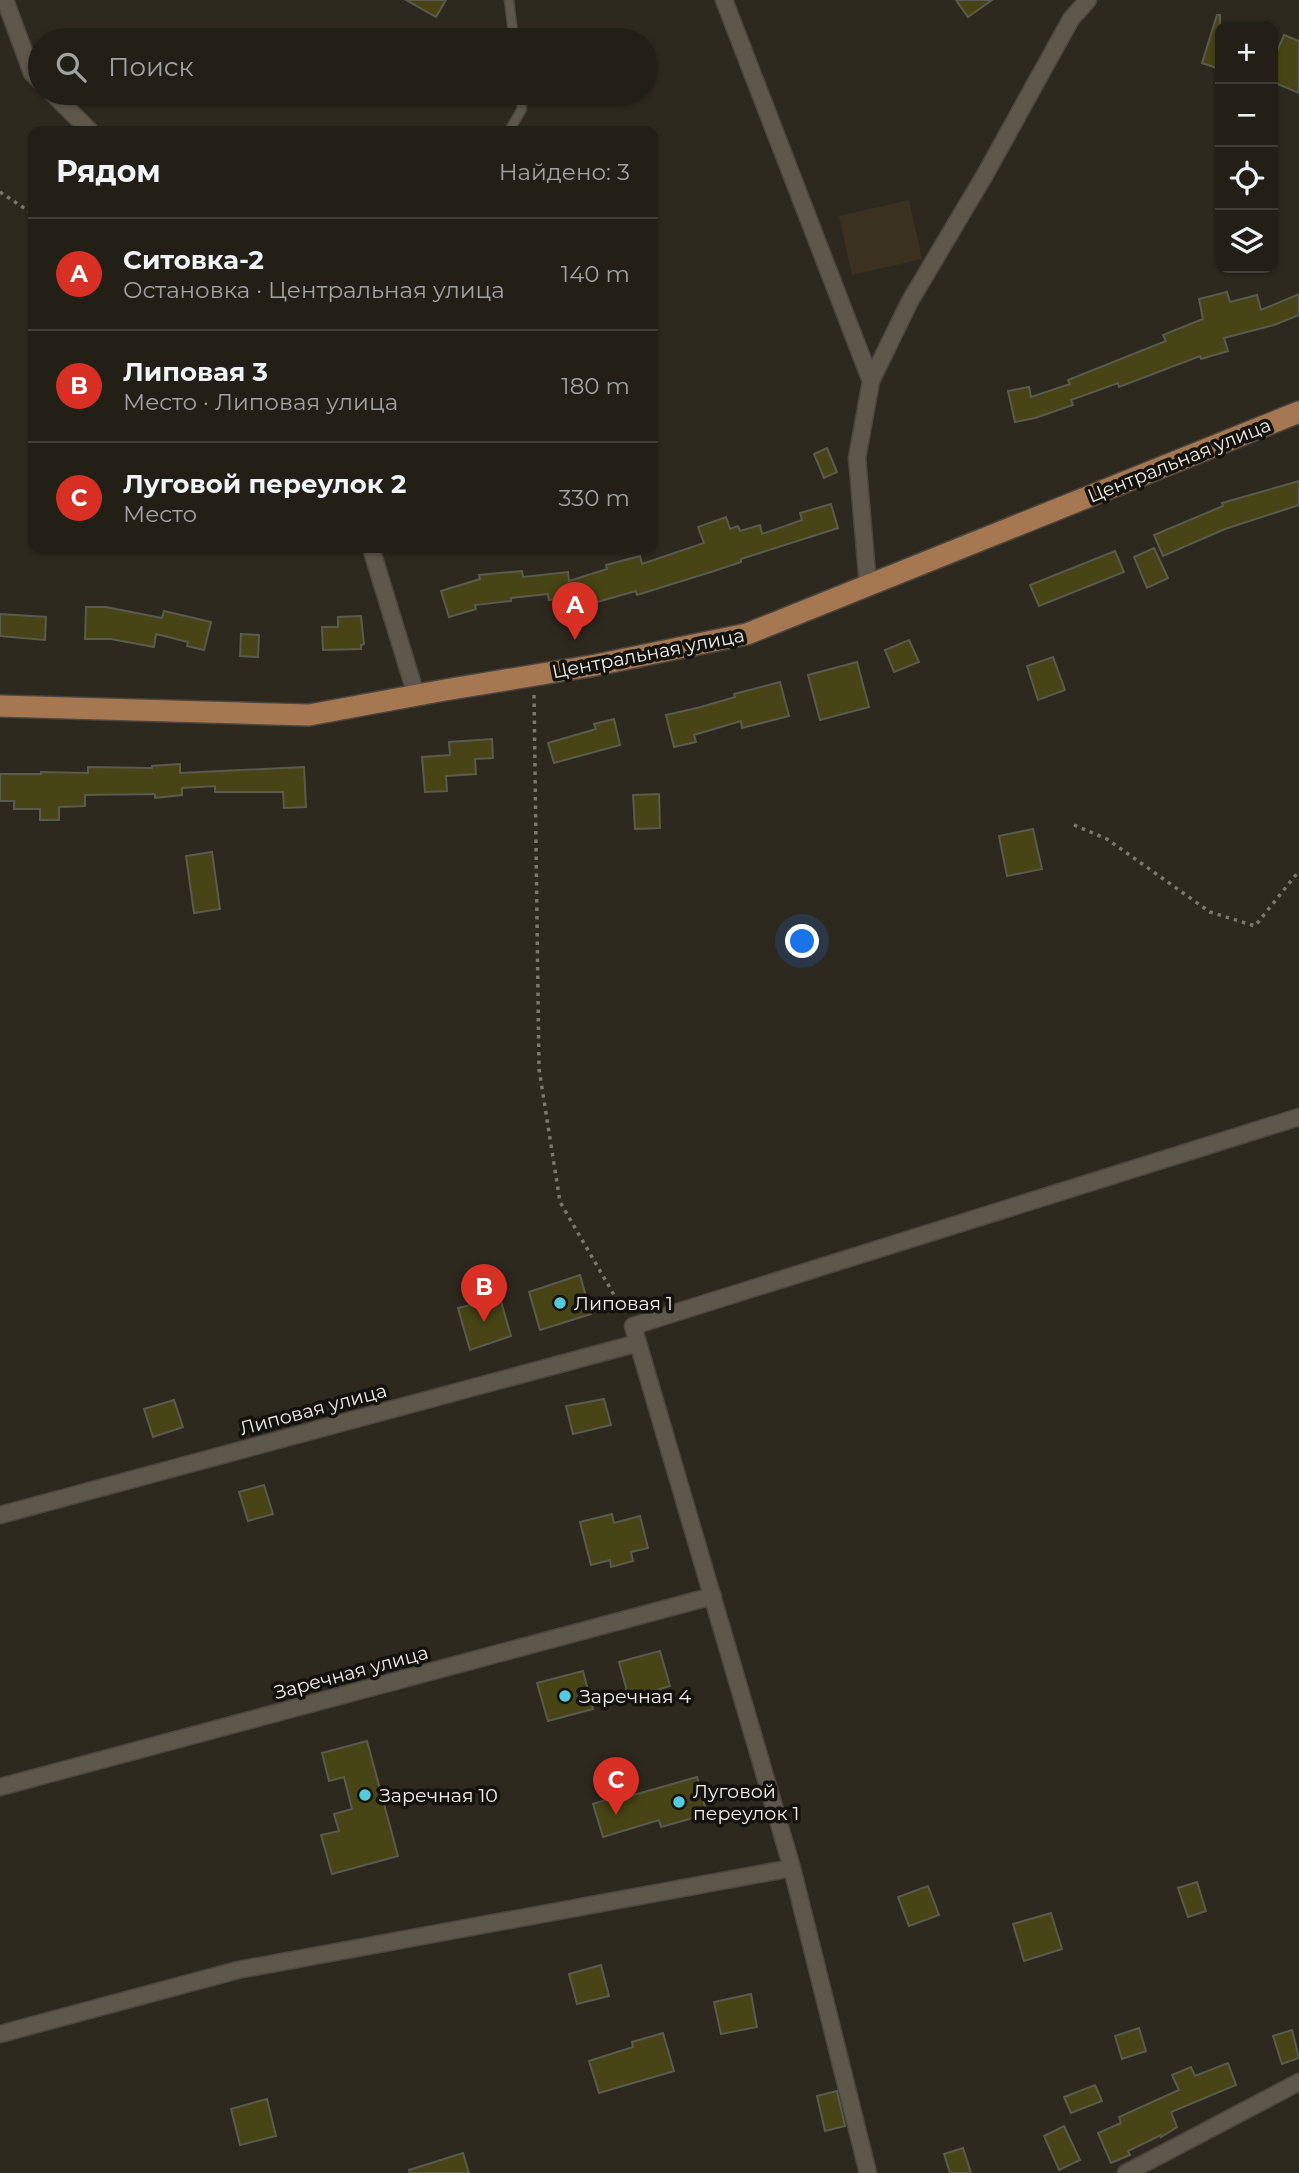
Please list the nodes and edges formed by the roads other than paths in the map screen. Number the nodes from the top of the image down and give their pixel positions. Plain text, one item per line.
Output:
1 (5, 0) edge
2 (509, 0) edge
3 (724, 0) edge
4 (1088, 0) edge
5 (512, 28) edge
6 (28, 62) edge
7 (64, 105) edge
8 (522, 105) edge
9 (85, 126) edge
10 (512, 126) edge
11 (871, 381) junction
12 (1299, 412) edge
13 (373, 553) edge
14 (868, 586) junction
15 (416, 695) junction
16 (0, 706) edge
17 (1299, 1117) edge
18 (638, 1343) junction
19 (0, 1515) edge
20 (713, 1596) junction
21 (0, 1787) edge
22 (792, 1868) junction
23 (0, 2034) edge
24 (1299, 2082) edge
25 (868, 2173) edge
26 (1126, 2173) edge

1 - 6 street
2 - 5 lane
3 - 11 street
4 - 11 street
7 - 9 street
8 - 10 lane
11 - 14 street
12 - 14 main road, Центральная улица
13 - 15 street
14 - 15 main road, Центральная улица
15 - 16 main road, Центральная улица
17 - 18 street
18 - 19 street, Липовая улица
18 - 20 street
20 - 21 street, Заречная улица
20 - 22 street
22 - 23 street
22 - 25 street
24 - 26 street

